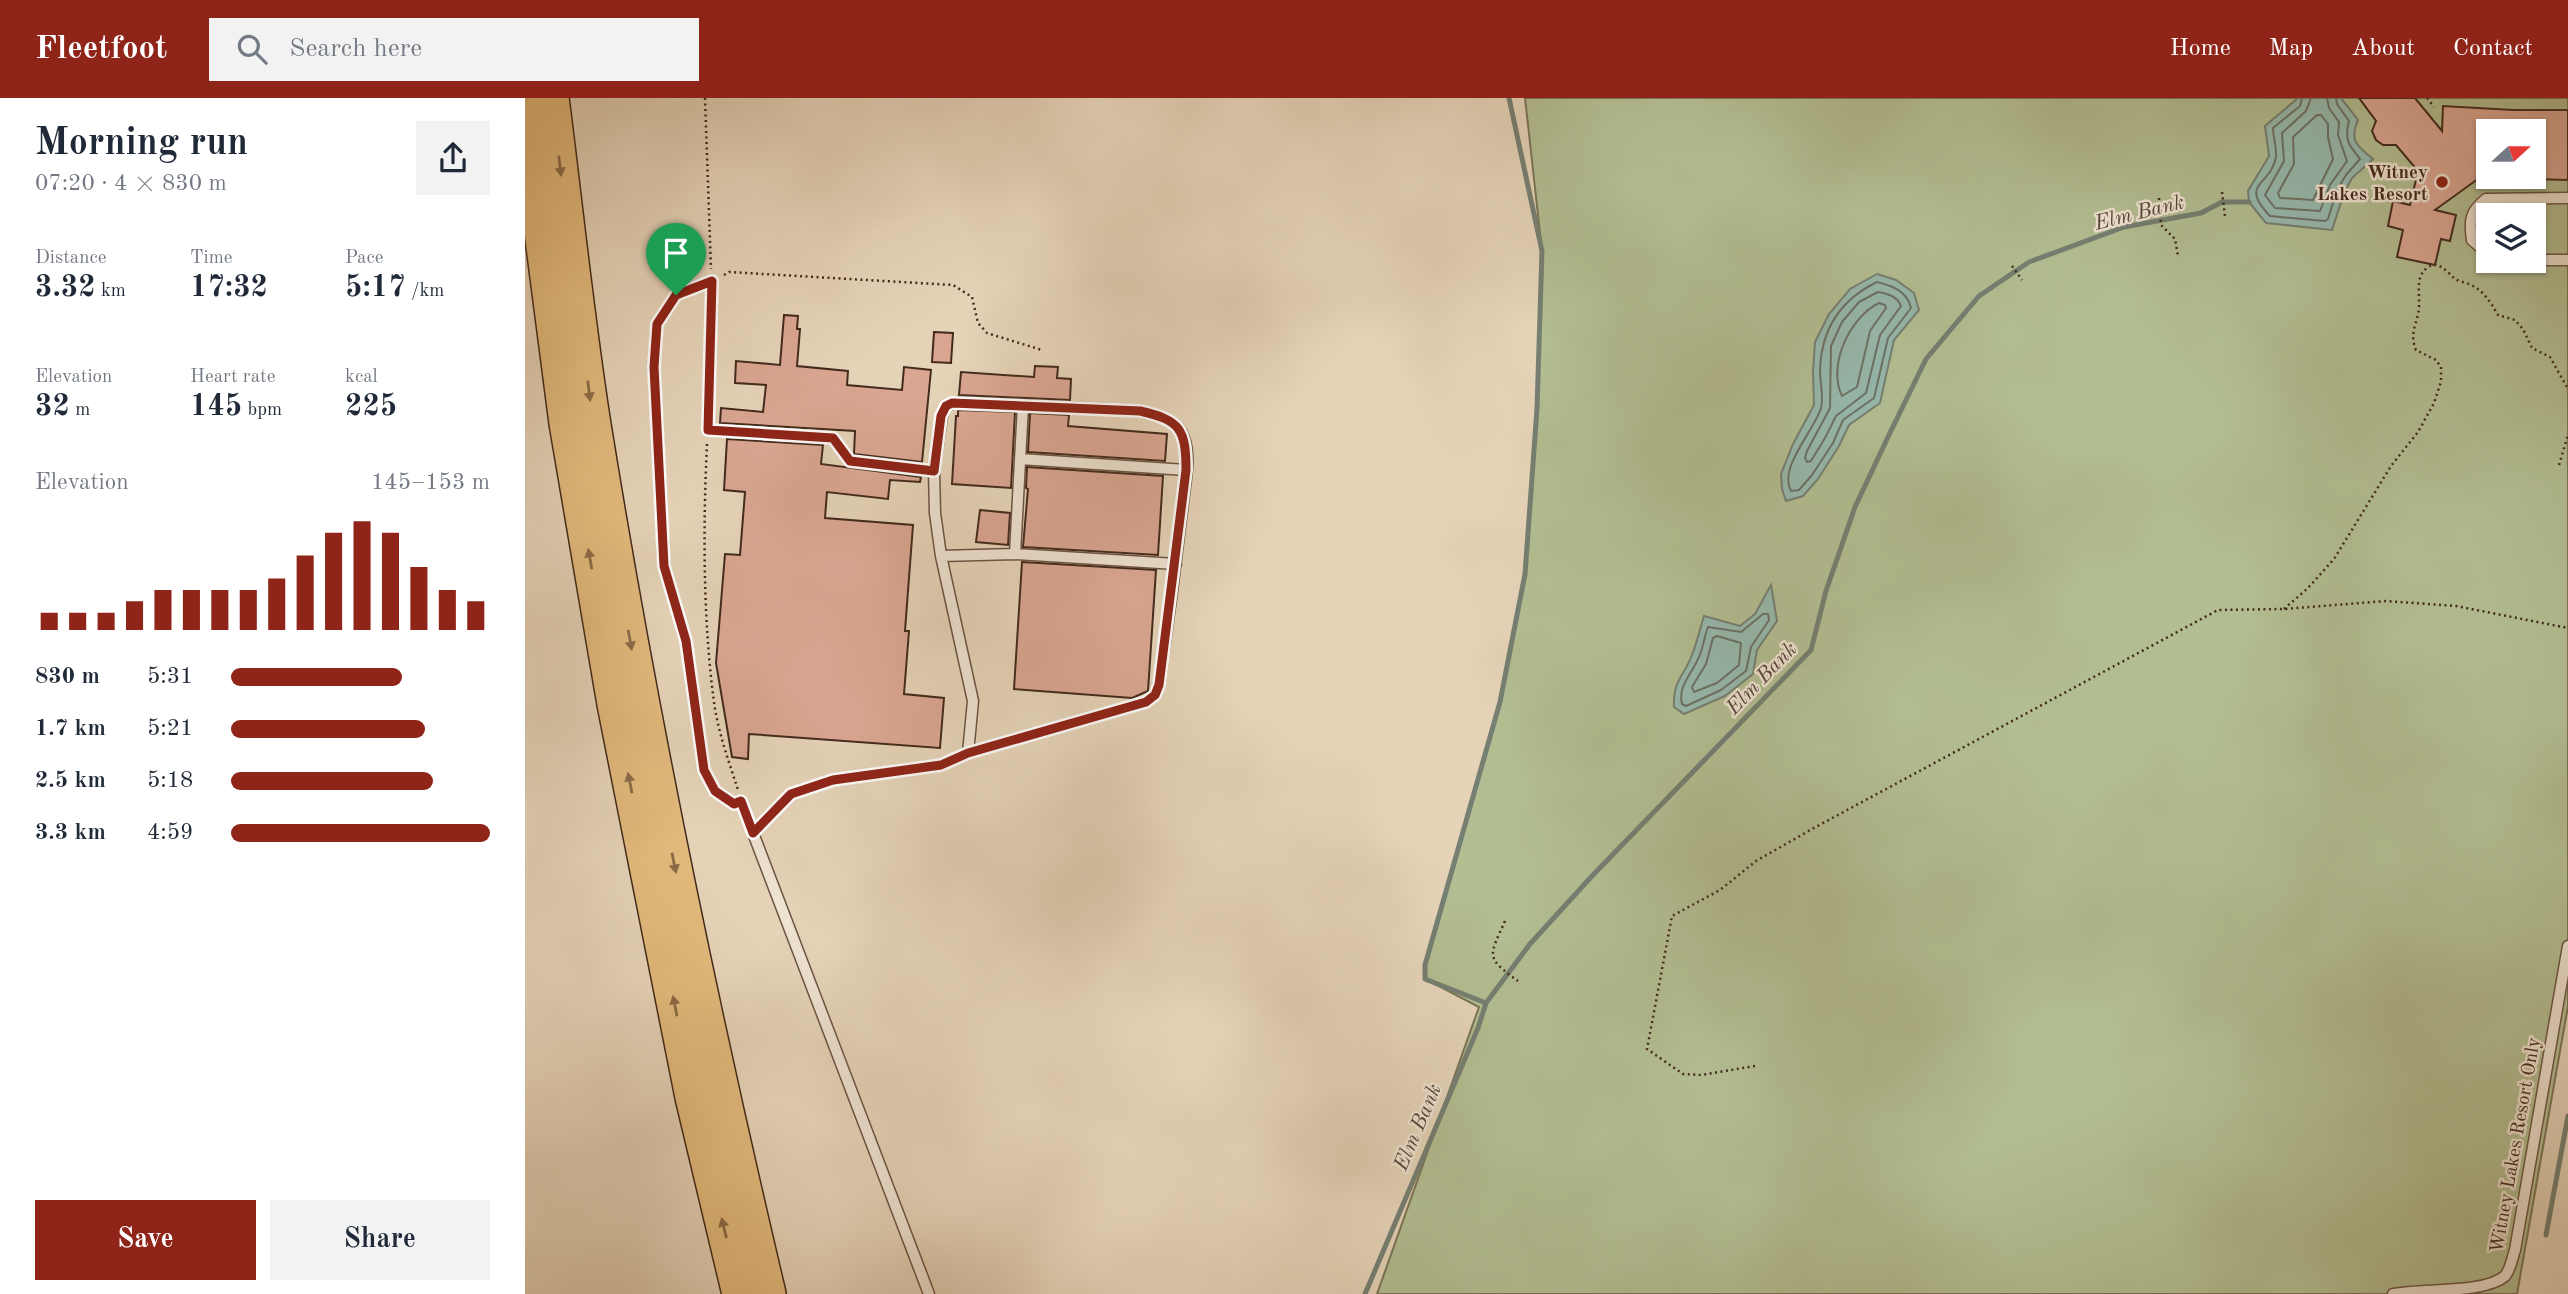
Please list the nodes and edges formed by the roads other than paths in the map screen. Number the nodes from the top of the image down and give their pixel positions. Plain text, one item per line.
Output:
1 (551, 98) edge
2 (525, 100) edge
3 (2568, 198) edge
4 (2481, 203) edge
5 (2476, 207) edge
6 (2476, 244) edge
7 (2546, 260) edge
8 (2568, 261) edge
9 (712, 281) road end
10 (1023, 405) junction
11 (708, 430) road end
12 (1020, 459) junction
13 (1186, 470) junction
14 (934, 471) junction
15 (1015, 554) junction
16 (941, 556) junction
17 (1176, 564) junction
18 (968, 753) junction
19 (741, 801) road end
20 (2568, 946) edge
21 (740, 1294) edge
22 (768, 1294) edge
23 (929, 1294) edge
24 (2393, 1294) edge

1 -> 22 highway
21 -> 2 highway
3 - 4 lane
5 - 6 lane
7 - 8 lane
9 - 19 lane
10 - 12 lane
10 - 13 lane
10 - 14 lane
11 - 14 lane
12 - 13 lane
12 - 15 lane
13 - 17 lane
14 - 16 lane
15 - 16 lane
15 - 17 lane
16 - 18 lane
17 - 18 lane
18 - 23 lane
20 - 24 lane, Witney Lakes Resort Only

